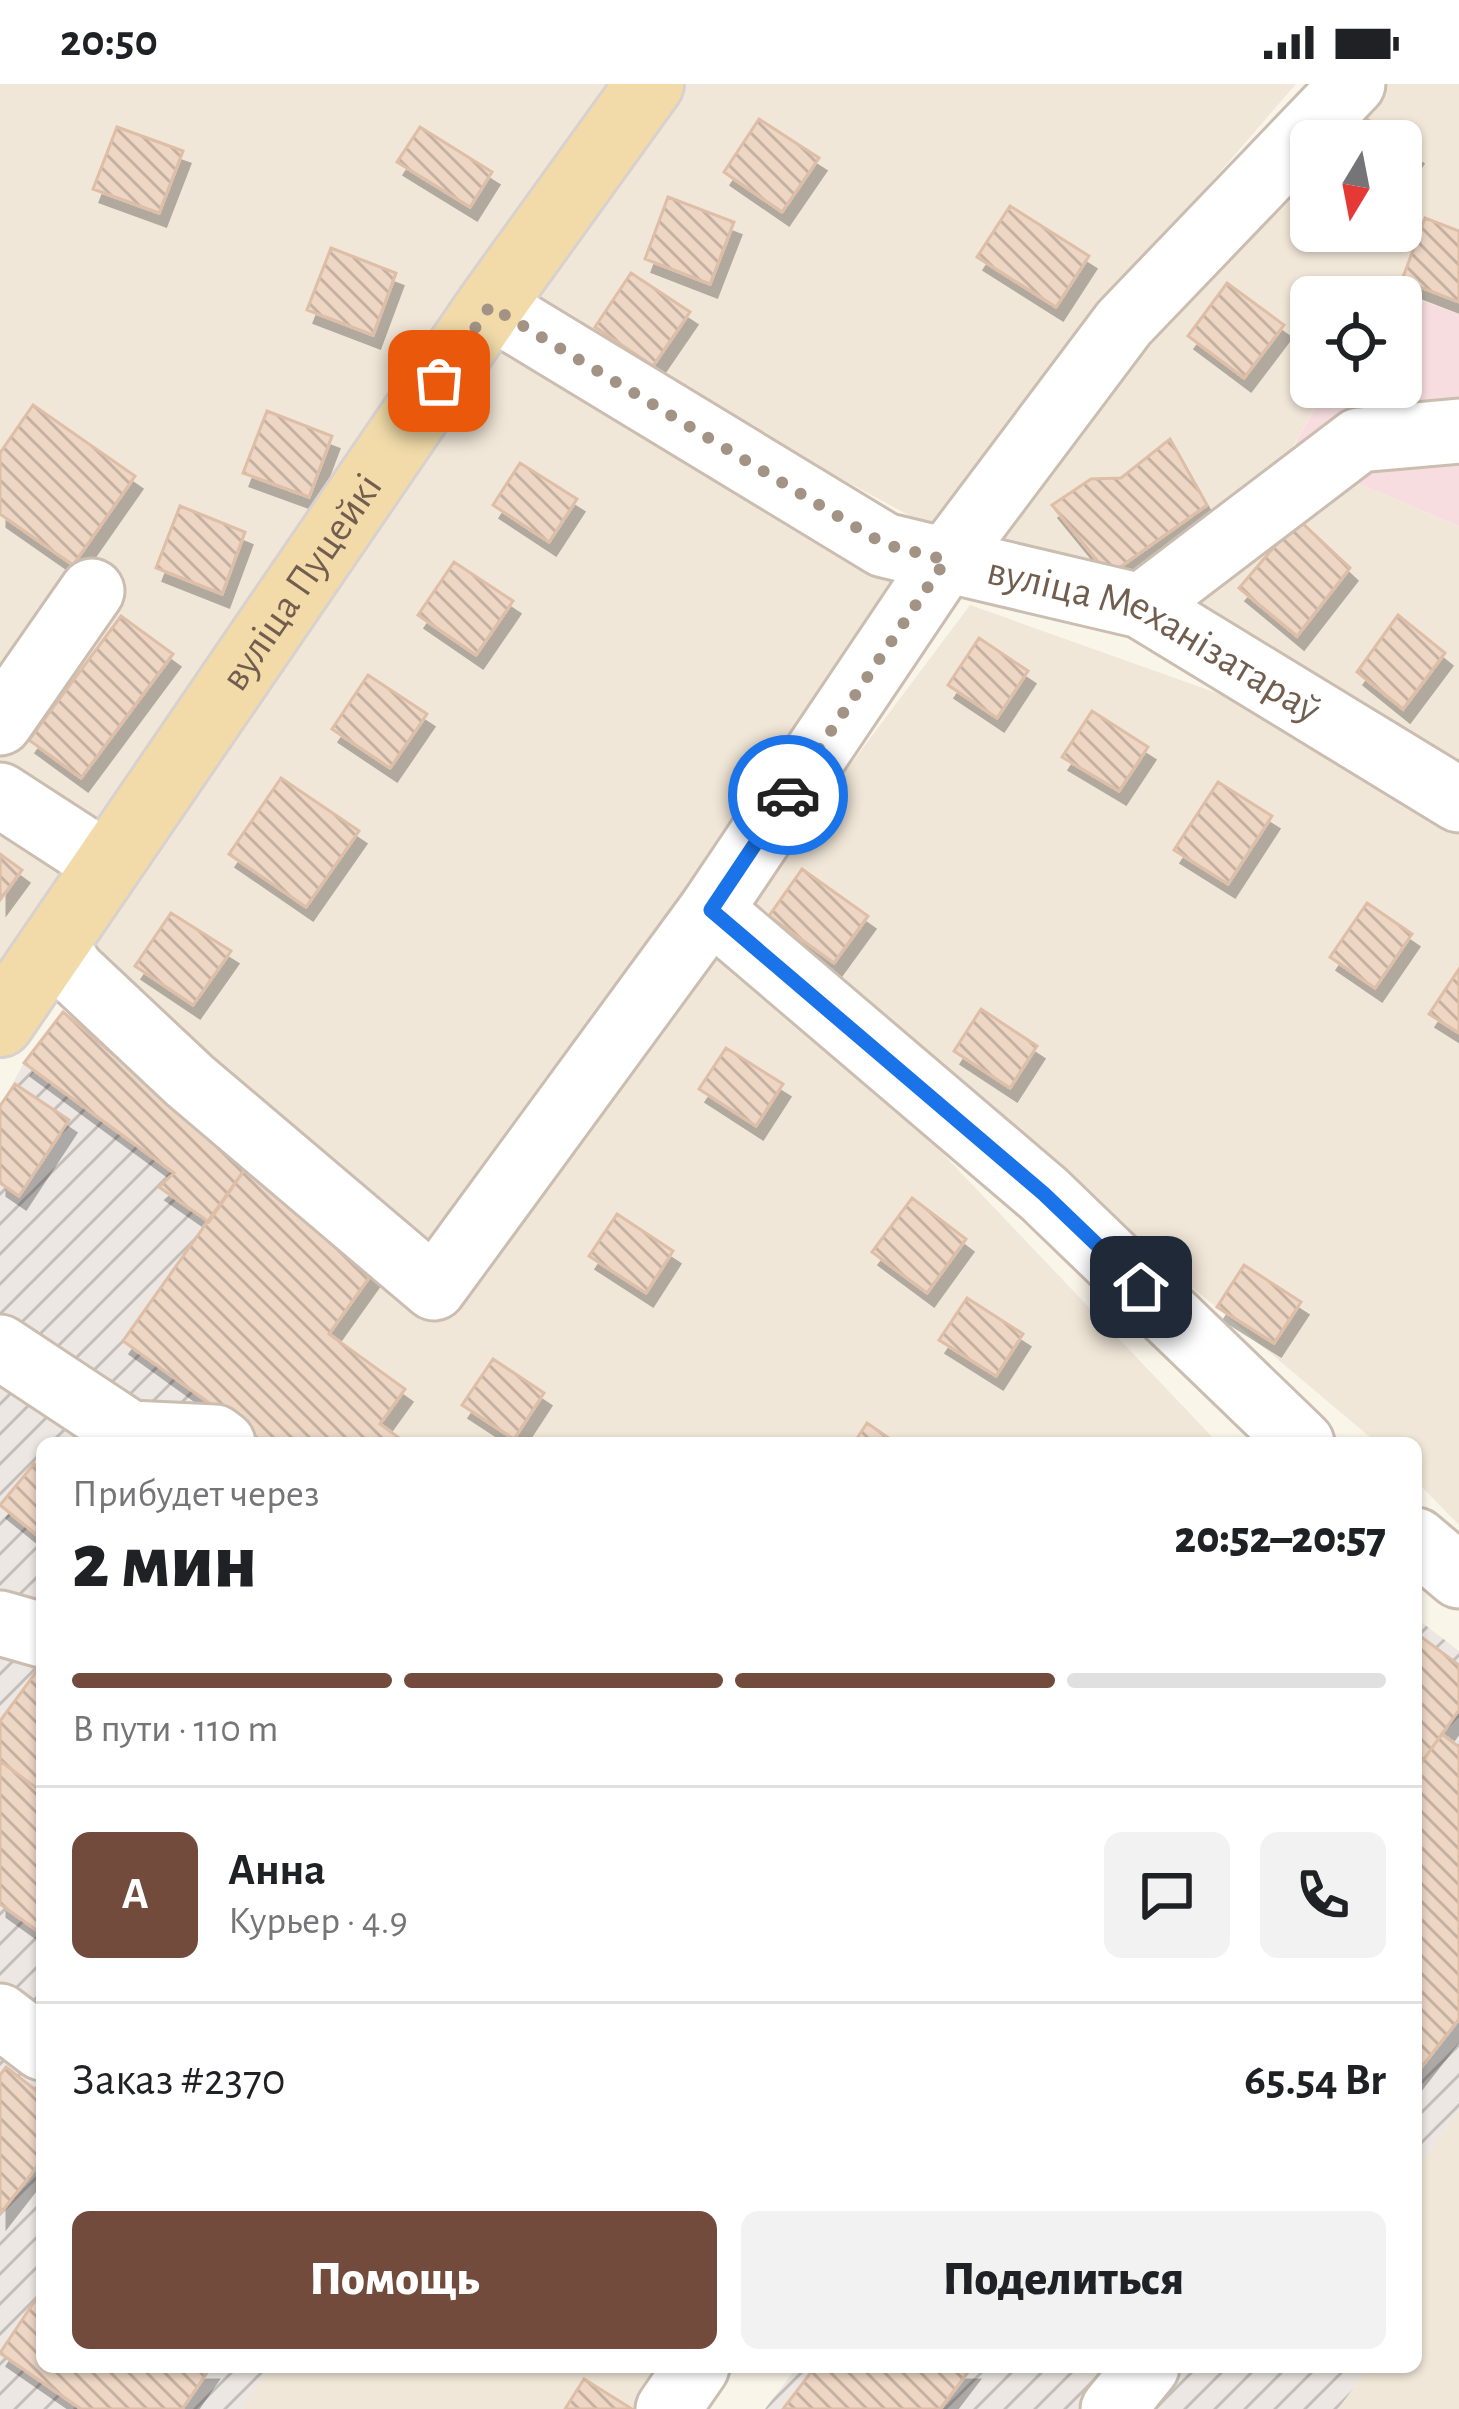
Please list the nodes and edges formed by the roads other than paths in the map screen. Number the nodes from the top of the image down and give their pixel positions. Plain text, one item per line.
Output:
1 (650, 84) edge
2 (1353, 84) edge
3 (490, 306) junction
4 (1459, 431) edge
5 (946, 560) junction
6 (92, 590) dead end
7 (1142, 606) junction
8 (0, 723) edge
9 (0, 795) edge
10 (1459, 800) edge
11 (108, 865) junction
12 (711, 910) junction
13 (55, 946) junction
14 (0, 1023) edge
15 (0, 1347) edge
16 (215, 1437) edge
17 (1296, 1437) edge
18 (1422, 1545) edge
19 (1459, 1576) edge
20 (0, 1623) edge
21 (36, 1633) edge
22 (0, 2016) edge
23 (36, 2043) edge
24 (693, 2373) edge
25 (1142, 2373) edge
26 (668, 2409) edge
27 (1113, 2409) edge

1 - 3 main road, вуліца Пуцейкі
2 - 5 street, вуліца Механізатараў
3 - 5 street
3 - 11 main road, вуліца Пуцейкі
4 - 7 street
5 - 7 street, вуліца Механізатараў
5 - 12 street
6 - 8 street
7 - 10 street, вуліца Механізатараў
9 - 11 street
11 - 13 main road, вуліца Пуцейкі
12 - 13 street
12 - 17 street
13 - 14 main road, вуліца Пуцейкі
15 - 16 street
18 - 19 street
20 - 21 street
22 - 23 street
24 - 26 street
25 - 27 street

